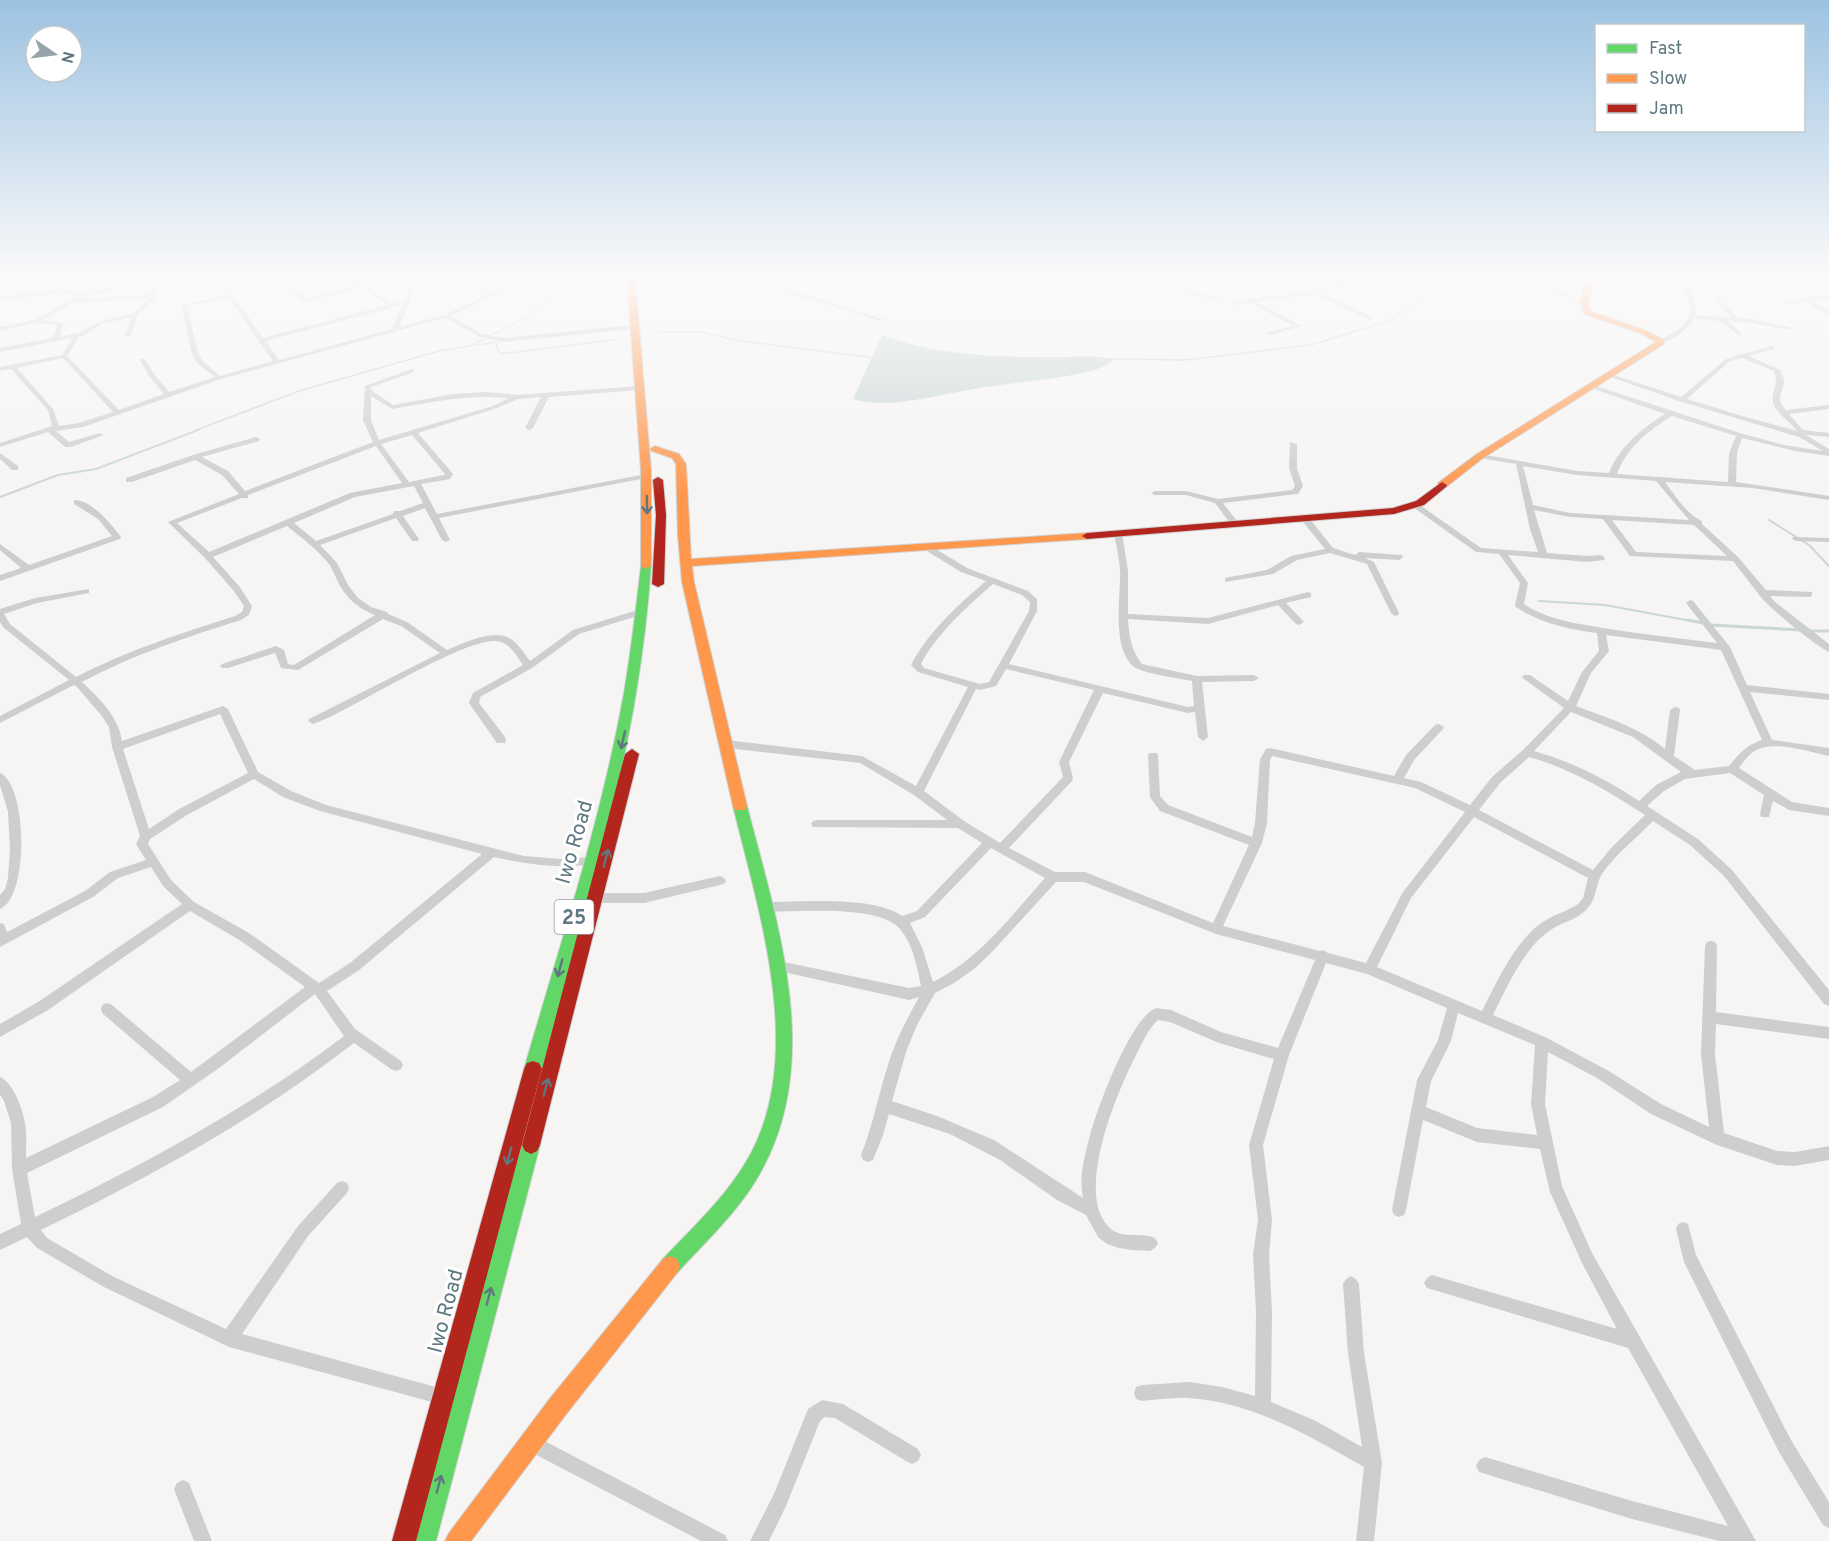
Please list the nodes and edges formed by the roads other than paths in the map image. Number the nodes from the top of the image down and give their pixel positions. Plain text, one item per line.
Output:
1 (67, 351) edge
2 (195, 351) edge
3 (268, 351) edge
4 (317, 351) edge
5 (636, 351) edge
6 (643, 351) edge
7 (1647, 351) edge
8 (1759, 351) edge
9 (1740, 355) junction
10 (64, 356) junction
11 (143, 360) dead end
12 (277, 362) junction
13 (13, 367) junction
14 (0, 369) edge
15 (412, 370) dead end
16 (1608, 375) junction
17 (219, 378) junction
18 (1590, 386) junction
19 (640, 388) junction
20 (368, 391) junction
21 (168, 394) junction
22 (546, 395) junction
23 (517, 397) junction
24 (379, 399) junction
25 (1681, 400) junction
26 (366, 403) junction
27 (1829, 407) edge
28 (116, 411) junction
29 (1786, 412) junction
30 (647, 413) junction
31 (1669, 415) junction
32 (530, 428) dead end
33 (52, 429) junction
34 (413, 432) junction
35 (1802, 434) junction
36 (100, 435) dead end
37 (1740, 435) junction
38 (1829, 435) edge
39 (256, 439) dead end
40 (378, 443) junction
41 (1293, 444) dead end
42 (0, 445) edge
43 (656, 449) junction
44 (1829, 453) edge
45 (0, 455) edge
46 (1480, 456) junction
47 (196, 457) junction
48 (1520, 463) junction
49 (15, 468) dead end
50 (646, 476) junction
51 (1612, 476) junction
52 (129, 480) dead end
53 (1659, 480) junction
54 (406, 484) junction
55 (417, 484) junction
56 (1732, 484) junction
57 (1155, 493) dead end
58 (245, 496) junction
59 (1829, 498) edge
60 (1218, 501) junction
61 (77, 502) dead end
62 (426, 505) junction
63 (1414, 505) junction
64 (1529, 507) junction
65 (397, 513) junction
66 (434, 517) junction
67 (1607, 519) junction
68 (1306, 520) junction
69 (288, 522) junction
70 (1699, 523) junction
71 (1236, 525) junction
72 (1118, 533) junction
73 (415, 539) dead end
74 (1796, 539) dead end
75 (446, 540) dead end
76 (1829, 540) edge
77 (315, 544) junction
78 (0, 546) edge
79 (928, 548) junction
80 (1330, 550) junction
81 (1503, 554) junction
82 (1543, 555) junction
83 (208, 556) junction
84 (1352, 556) junction
85 (1399, 557) dead end
86 (1601, 558) dead end
87 (1735, 560) junction
88 (685, 563) junction
89 (27, 568) junction
90 (0, 578) edge
91 (1228, 580) dead end
92 (991, 581) junction
93 (86, 591) dead end
94 (1761, 593) junction
95 (1809, 594) dead end
96 (1308, 595) dead end
97 (1281, 603) junction
98 (1690, 603) dead end
99 (644, 611) junction
100 (1395, 613) dead end
101 (0, 614) edge
102 (384, 614) junction
103 (1123, 616) junction
104 (1299, 622) dead end
105 (4, 628) edge
106 (1600, 630) junction
107 (1725, 647) junction
108 (1829, 649) edge
109 (447, 654) junction
110 (225, 666) dead end
111 (529, 666) junction
112 (1006, 666) junction
113 (1527, 677) dead end
114 (1254, 678) dead end
115 (1197, 679) junction
116 (73, 680) junction
117 (973, 686) junction
118 (1744, 688) junction
119 (1100, 690) junction
120 (1829, 697) edge
121 (1570, 707) junction
122 (1199, 708) junction
123 (1675, 710) dead end
124 (0, 720) edge
125 (313, 721) dead end
126 (1439, 727) dead end
127 (1203, 737) dead end
128 (501, 740) dead end
129 (1768, 743) junction
130 (727, 744) junction
131 (117, 747) junction
132 (1829, 752) edge
133 (1527, 753) junction
134 (1669, 755) junction
135 (1153, 756) dead end
136 (1732, 769) junction
137 (1680, 771) junction
138 (254, 774) junction
139 (0, 777) edge
140 (1398, 779) junction
141 (918, 792) junction
142 (1769, 795) junction
143 (1640, 806) junction
144 (1471, 810) junction
145 (1829, 812) edge
146 (1653, 814) junction
147 (1765, 814) dead end
148 (817, 824) dead end
149 (960, 824) junction
150 (146, 836) junction
151 (990, 842) junction
152 (1256, 843) junction
153 (1001, 849) junction
154 (492, 852) junction
155 (590, 861) junction
156 (152, 862) junction
157 (1595, 876) junction
158 (1053, 878) junction
159 (720, 881) dead end
160 (596, 898) junction
161 (0, 904) edge
162 (190, 905) junction
163 (764, 907) junction
164 (902, 921) junction
165 (1216, 929) junction
166 (1, 937) edge
167 (1711, 946) dead end
168 (1323, 955) junction
169 (778, 966) junction
170 (1369, 969) junction
171 (317, 988) junction
172 (929, 992) junction
173 (1829, 1000) edge
174 (1455, 1005) junction
175 (107, 1009) dead end
176 (1710, 1017) junction
177 (1485, 1018) junction
178 (564, 1021) junction
179 (546, 1022) junction
180 (0, 1031) edge
181 (1829, 1033) edge
182 (354, 1036) junction
183 (1542, 1042) junction
184 (1282, 1055) junction
185 (396, 1065) dead end
186 (189, 1080) junction
187 (0, 1083) edge
188 (885, 1106) junction
189 (1418, 1111) junction
190 (1717, 1138) junction
191 (1544, 1143) junction
192 (1829, 1152) edge
193 (868, 1155) dead end
194 (19, 1169) junction
195 (342, 1188) dead end
196 (1090, 1209) junction
197 (1399, 1210) dead end
198 (29, 1228) junction
199 (1683, 1229) dead end
200 (0, 1242) edge
201 (1150, 1243) dead end
202 (1432, 1283) dead end
203 (1351, 1284) dead end
204 (229, 1339) junction
205 (1633, 1342) junction
206 (1142, 1393) dead end
207 (443, 1397) junction
208 (1263, 1405) junction
209 (530, 1442) junction
210 (912, 1455) dead end
211 (1373, 1463) junction
212 (1485, 1466) dead end
213 (183, 1489) dead end
214 (1829, 1519) edge
215 (1747, 1540) edge
216 (203, 1541) edge
217 (404, 1541) edge
218 (424, 1541) edge
219 (457, 1541) edge
220 (720, 1541) edge
221 (759, 1541) edge
222 (1365, 1541) edge

1 - 10 street
2 - 17 street
3 - 12 street
4 - 12 street
5 - 19 main road, Iwo Road / 25
6 - 30 main road, Iwo Road
7 - 16 main road
8 - 9 street
9 - 25 street
9 - 29 street
10 - 13 street
10 - 28 street
11 - 21 street
12 - 17 street
13 - 14 street
13 - 33 street
15 - 20 street
16 - 18 main road
16 - 25 street
17 - 21 street
18 - 31 street
18 - 46 main road
19 - 22 street
19 - 30 main road, Iwo Road / 25
20 - 24 street
20 - 26 street
21 - 28 street
22 - 23 street
22 - 32 street
23 - 24 street
23 - 34 street
24 - 26 street
25 - 35 street
26 - 40 street
27 - 29 street
28 - 33 street
29 - 35 street
30 - 43 main road, Iwo Road
30 - 50 main road, Iwo Road / 25
31 - 37 street
31 - 51 street
33 - 36 street
33 - 42 street
34 - 40 street
34 - 55 street
35 - 38 street
35 - 44 street
37 - 44 street
37 - 56 street
39 - 47 street
40 - 54 street
40 - 58 street
41 - 60 street
43 - 88 main road
160 -> 43 main road, Iwo Road
45 - 49 street
46 - 48 street
46 - 63 main road
47 - 52 street
47 - 58 street
48 - 51 street
48 - 64 street
50 - 66 street
50 -> 99 main road, Iwo Road / 25
51 - 53 street
53 - 56 street
53 - 70 street
54 - 55 street
54 - 69 street
55 - 62 street
56 - 59 street
57 - 60 street
58 - 83 street
60 - 71 street
61 - 89 street
62 - 65 street
62 - 66 street
63 - 68 main road
63 - 81 street
64 - 67 street
64 - 82 street
65 - 73 street
65 - 77 street
66 - 75 street
67 - 70 street
67 - 87 street
68 - 71 main road
68 - 80 street
69 - 77 street
69 - 83 street
70 - 87 street
71 - 72 main road
72 - 79 main road
72 - 103 street
74 - 76 street
77 - 102 street
78 - 89 street
79 - 88 main road
79 - 92 street
80 - 84 street
80 - 91 street
81 - 82 street
81 - 106 street
82 - 86 street
83 - 116 street
84 - 85 street
84 - 100 street
87 - 94 street
88 - 130 main road
89 - 90 street
92 - 112 street
92 - 117 street
93 - 101 street
94 - 95 street
94 - 108 street
96 - 97 street
97 - 103 street
97 - 104 street
98 - 107 street
99 - 111 street
99 -> 155 main road, Iwo Road / 25
101 - 105 street
102 - 109 street
102 - 110 street
103 - 115 street
105 - 116 street
106 - 107 street
106 - 121 street
107 - 118 street
109 - 111 street
109 - 125 street
111 - 128 street
112 - 117 street
112 - 119 street
113 - 121 street
114 - 115 street
115 - 122 street
116 - 124 street
116 - 131 street
117 - 141 street
118 - 120 street
118 - 129 street
119 - 122 street
119 - 153 street
121 - 133 street
121 - 134 street
122 - 127 street
123 - 134 street
126 - 140 street
129 - 132 street
129 - 136 street
130 - 141 street
130 - 163 main road
131 - 138 street
131 - 150 street
133 - 143 street
133 - 144 street
134 - 137 street
135 - 152 street
136 - 137 street
136 - 142 street
137 - 143 street
138 - 150 street
138 - 154 street
139 - 161 street
140 - 144 street
140 - 152 street
141 - 149 street
142 - 145 street
142 - 147 street
143 - 146 street
144 - 157 street
144 - 170 street
146 - 157 street
146 - 173 street
148 - 149 street
149 - 151 street
150 - 156 street
151 - 153 street
151 - 164 street
152 - 165 street
153 - 158 street
154 - 155 street
154 - 171 street
155 -> 179 main road, Iwo Road / 25
156 - 162 street
156 - 166 street
157 - 177 street
158 - 165 street
158 - 172 street
159 - 160 street
160 - 178 main road, Iwo Road
162 - 171 street
162 - 180 street
163 - 164 street
163 - 169 main road
164 - 172 street
165 - 168 street
167 - 176 street
168 - 170 street
168 - 184 street
169 - 172 street
169 - 209 main road
170 - 174 street
171 - 182 street
171 - 186 street
172 - 188 street
174 - 177 street
174 - 189 street
175 - 186 street
176 - 181 street
176 - 190 street
177 - 183 street
178 - 179 main road
218 -> 178 main road, Iwo Road
179 -> 207 main road, Iwo Road / 25
182 - 185 street
182 - 198 street
183 - 190 street
183 - 191 street
184 - 196 street
184 - 208 street
186 - 194 street
187 - 194 street
188 - 193 street
188 - 196 street
189 - 191 street
189 - 197 street
190 - 192 street
191 - 205 street
194 - 198 street
195 - 204 street
196 - 201 street
198 - 200 street
198 - 204 street
199 - 214 street
202 - 205 street
203 - 211 street
204 - 207 street
205 - 215 street
206 - 208 street
207 - 217 main road, Iwo Road / 25
208 - 211 street
209 - 219 main road
209 - 220 street
210 - 221 street
211 - 222 street
212 - 215 street
213 - 216 street

